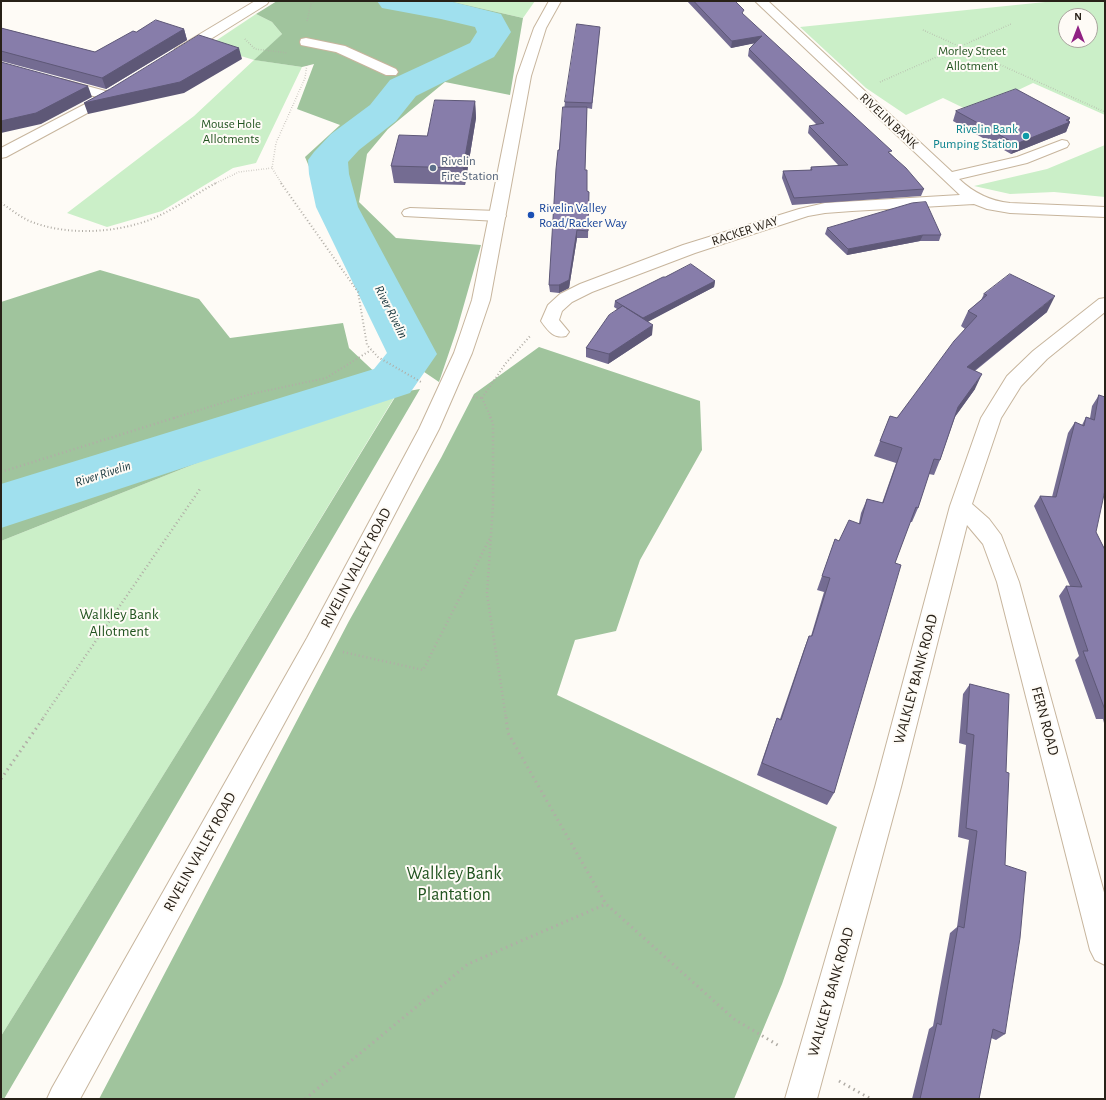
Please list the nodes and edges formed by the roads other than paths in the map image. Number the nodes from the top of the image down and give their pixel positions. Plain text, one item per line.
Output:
1 (263, 1) edge
2 (555, 1) edge
3 (761, 1) edge
4 (306, 48) road end
5 (169, 59) edge
6 (391, 72) dead end
7 (47, 79) edge
8 (121, 88) edge
9 (108, 96) junction
10 (1062, 144) dead end
11 (1, 154) edge
12 (949, 177) junction
13 (976, 199) junction
14 (1105, 212) edge
15 (410, 213) dead end
16 (498, 216) junction
17 (1105, 304) edge
18 (560, 332) dead end
19 (960, 506) junction
20 (1105, 950) edge
21 (64, 1099) edge
22 (801, 1099) edge

1 - 5 street
2 - 16 street, RIVELIN VALLEY ROAD
3 - 12 street, RIVELIN BANK
4 - 6 street
7 - 9 street
8 - 9 street
9 - 11 street
10 - 12 street
12 - 13 street, RIVELIN BANK
13 - 14 street, RIVELIN BANK
13 - 18 street, RACKER WAY
15 - 16 street
16 - 21 street, RIVELIN VALLEY ROAD
17 - 19 street, WALKLEY BANK ROAD
19 - 20 street, FERN ROAD
19 - 22 street, WALKLEY BANK ROAD

